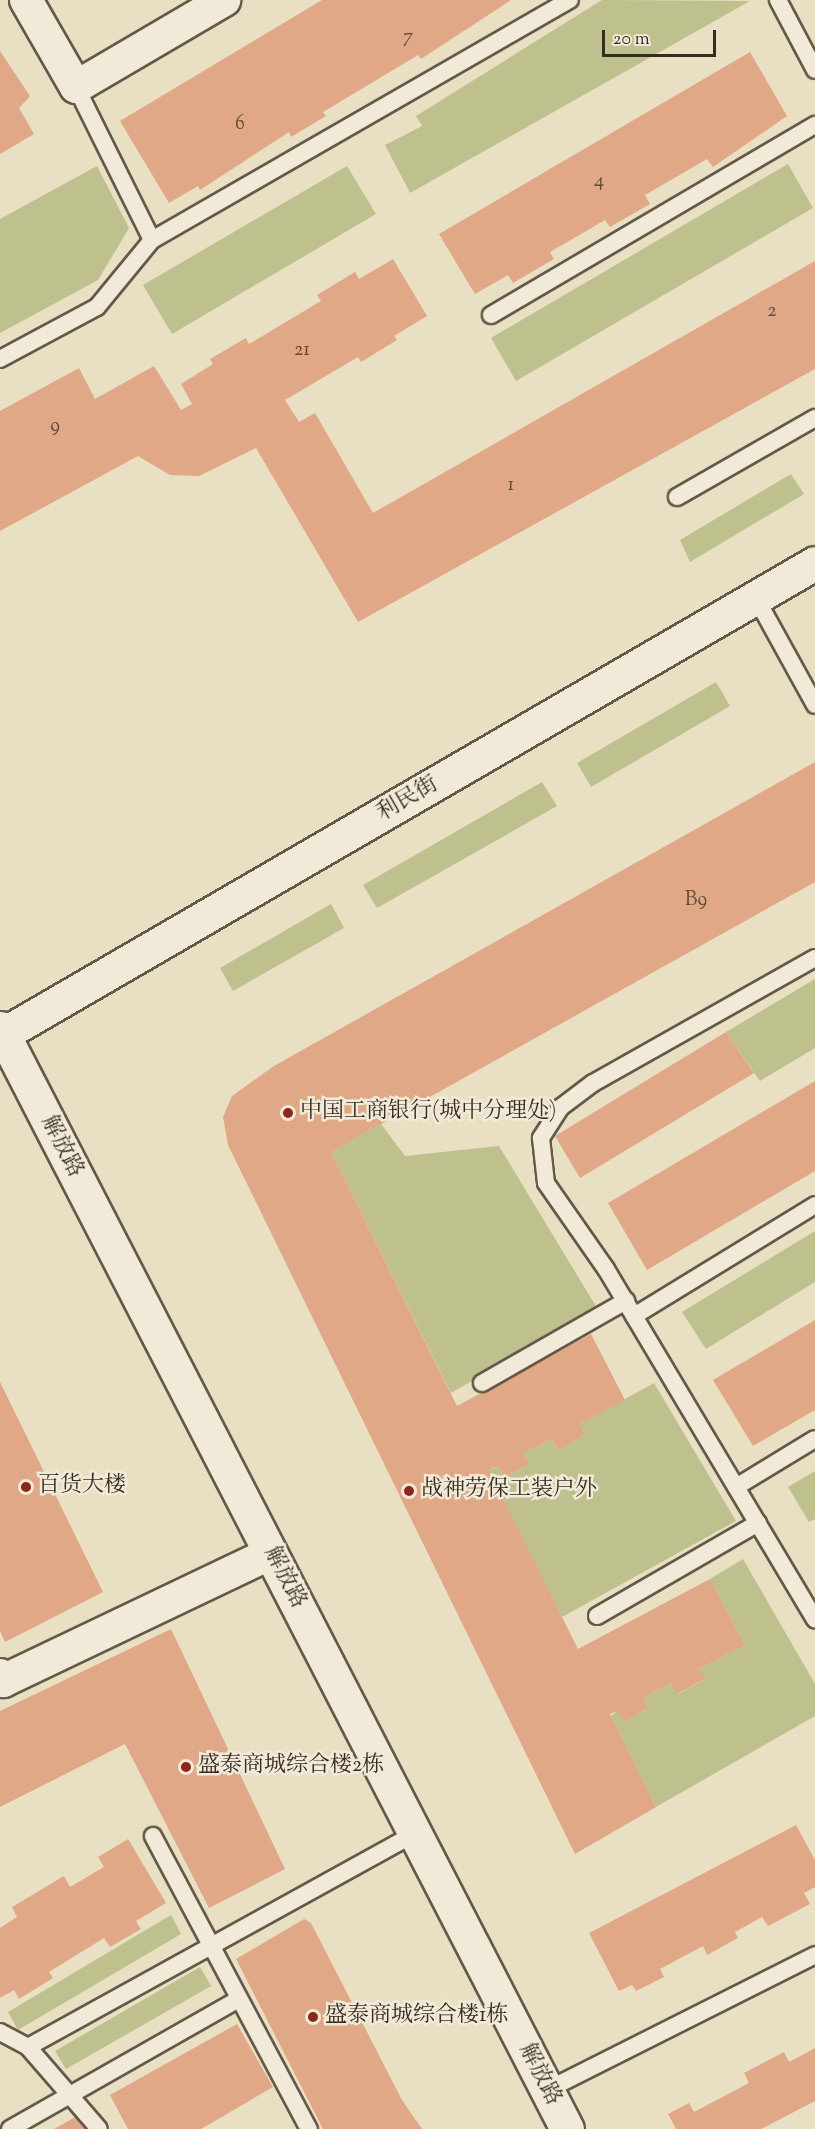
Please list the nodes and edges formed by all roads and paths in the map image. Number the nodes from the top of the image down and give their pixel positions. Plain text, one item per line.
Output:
1 (26, 0) edge
2 (224, 0) edge
3 (570, 0) edge
4 (778, 0) edge
5 (815, 70) edge
6 (76, 87) junction
7 (815, 125) edge
8 (152, 240) junction
9 (491, 315) dead end
10 (0, 359) edge
11 (815, 418) edge
12 (677, 497) dead end
13 (815, 563) edge
14 (756, 598) junction
15 (815, 705) edge
16 (815, 958) edge
17 (1, 1033) edge
18 (815, 1205) edge
19 (630, 1309) junction
20 (482, 1383) dead end
21 (815, 1439) edge
22 (736, 1487) junction
23 (758, 1523) junction
24 (271, 1552) junction
25 (597, 1616) dead end
26 (815, 1619) edge
27 (1, 1680) edge
28 (415, 1833) junction
29 (153, 1836) dead end
30 (209, 1943) junction
31 (815, 1955) edge
32 (239, 1999) junction
33 (0, 2032) edge
34 (28, 2047) junction
35 (547, 2090) junction
36 (68, 2096) junction
37 (10, 2129) edge
38 (99, 2129) edge
39 (309, 2129) edge
40 (567, 2129) edge

1 - 6 street
2 - 6 street
3 - 8 lane
4 - 5 lane
6 - 8 lane
7 - 9 lane
8 - 10 lane
11 - 12 lane
13 - 14 street, 利民街
14 - 15 lane
14 - 17 street, 利民街
16 - 19 lane
17 - 24 street, 解放路
18 - 19 lane
19 - 20 lane
19 - 22 lane
21 - 22 lane
22 - 23 lane
23 - 25 lane
23 - 26 lane
24 - 27 street
24 - 28 street, 解放路
28 - 30 lane
28 - 35 street, 解放路
29 - 30 lane
30 - 32 lane
30 - 34 lane
31 - 35 lane
32 - 36 lane
32 - 39 lane
33 - 34 lane
34 - 36 lane
35 - 40 street, 解放路
36 - 37 lane
36 - 38 lane

